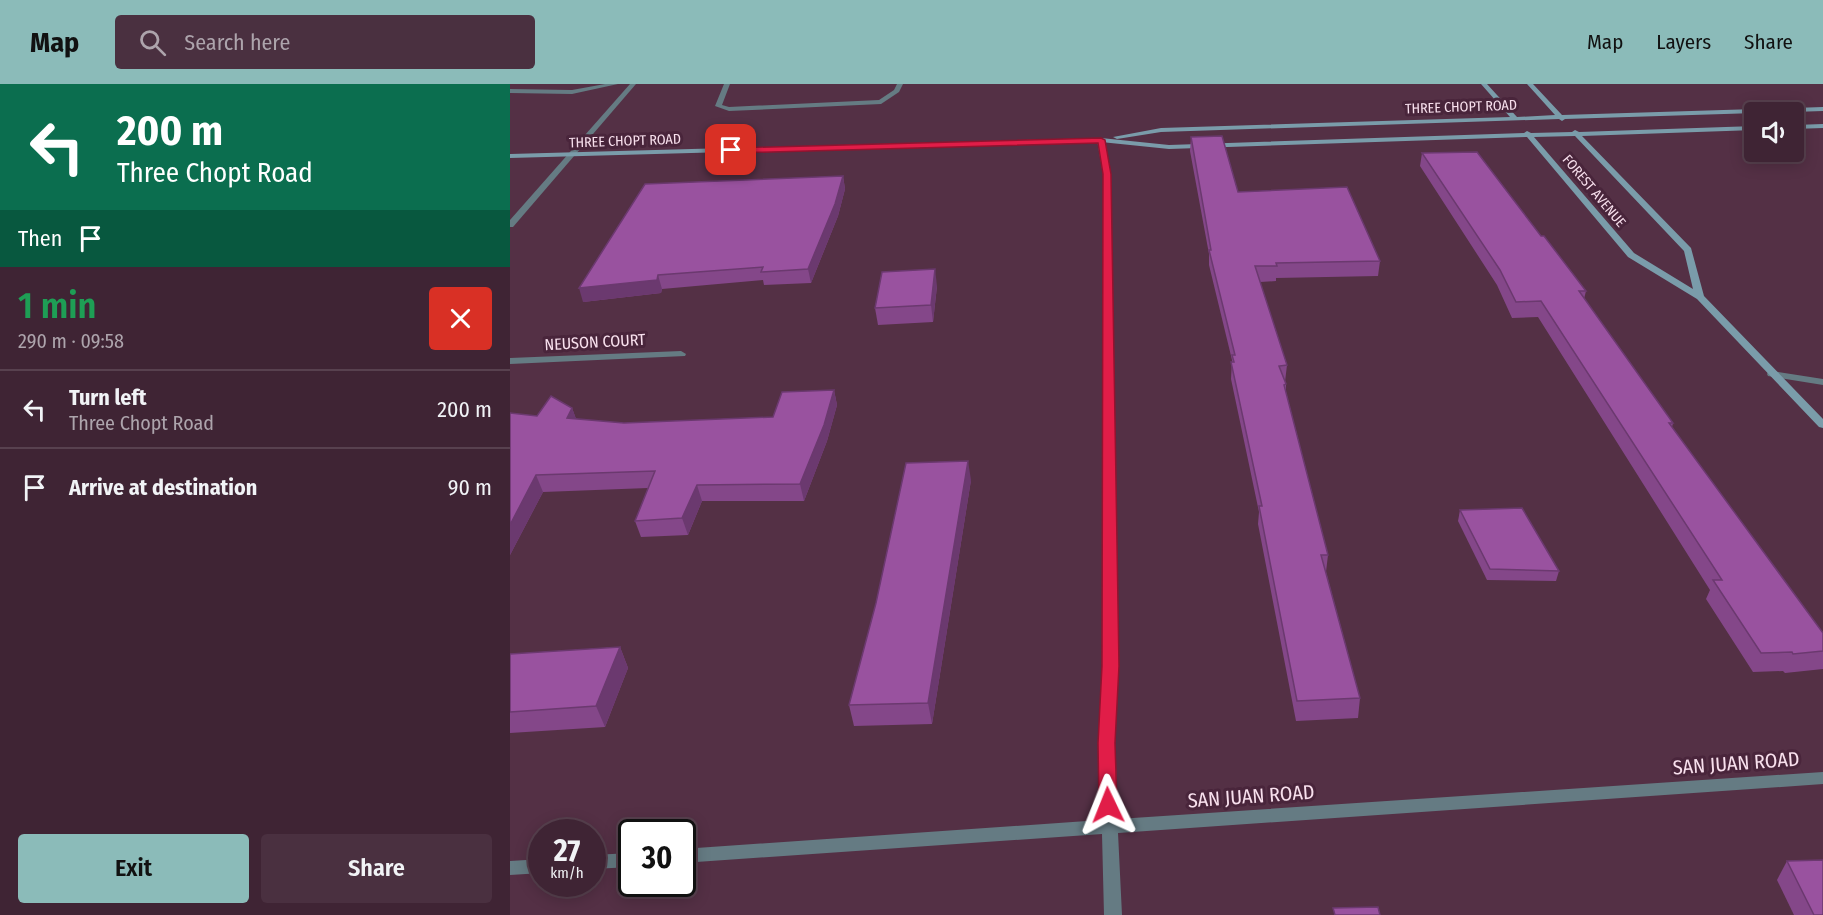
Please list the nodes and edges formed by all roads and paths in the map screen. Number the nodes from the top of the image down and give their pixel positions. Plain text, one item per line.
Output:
1 (615, 84) edge
2 (633, 84) edge
3 (727, 84) edge
4 (900, 84) edge
5 (1484, 84) edge
6 (1530, 84) edge
7 (510, 91) edge
8 (1823, 109) edge
9 (1559, 117) junction
10 (1514, 118) junction
11 (1823, 126) edge
12 (1804, 127) edge
13 (1744, 128) edge
14 (1577, 134) junction
15 (1529, 135) junction
16 (1101, 140) junction
17 (571, 154) junction
18 (510, 156) edge
19 (510, 225) edge
20 (1700, 297) junction
21 (681, 354) dead end
22 (510, 361) edge
23 (1772, 374) junction
24 (1823, 382) edge
25 (1823, 425) edge
26 (1823, 778) edge
27 (1109, 826) junction
28 (696, 855) edge
29 (528, 867) edge
30 (510, 868) edge
31 (1113, 915) edge

1 - 7 street
2 - 17 street
3 - 4 street
5 - 10 main road, FOREST AVENUE
6 - 9 main road, FOREST AVENUE
8 - 9 main road, THREE CHOPT ROAD
9 - 10 main road, THREE CHOPT ROAD
9 - 14 main road, FOREST AVENUE
10 - 15 main road, FOREST AVENUE
10 - 16 main road, THREE CHOPT ROAD
11 - 12 main road
13 - 14 main road, THREE CHOPT ROAD
14 - 15 main road, THREE CHOPT ROAD
14 - 20 main road, FOREST AVENUE
15 - 16 main road, THREE CHOPT ROAD
15 - 20 main road, FOREST AVENUE
16 - 17 main road, THREE CHOPT ROAD
16 - 27 street
17 - 18 main road, THREE CHOPT ROAD
17 - 19 street
20 - 23 main road, FOREST AVENUE
21 - 22 street, NEUSON COURT
23 - 24 street
23 - 25 main road, FOREST AVENUE
26 - 27 street, SAN JUAN ROAD
27 - 28 street, SAN JUAN ROAD
27 - 31 street
29 - 30 street

